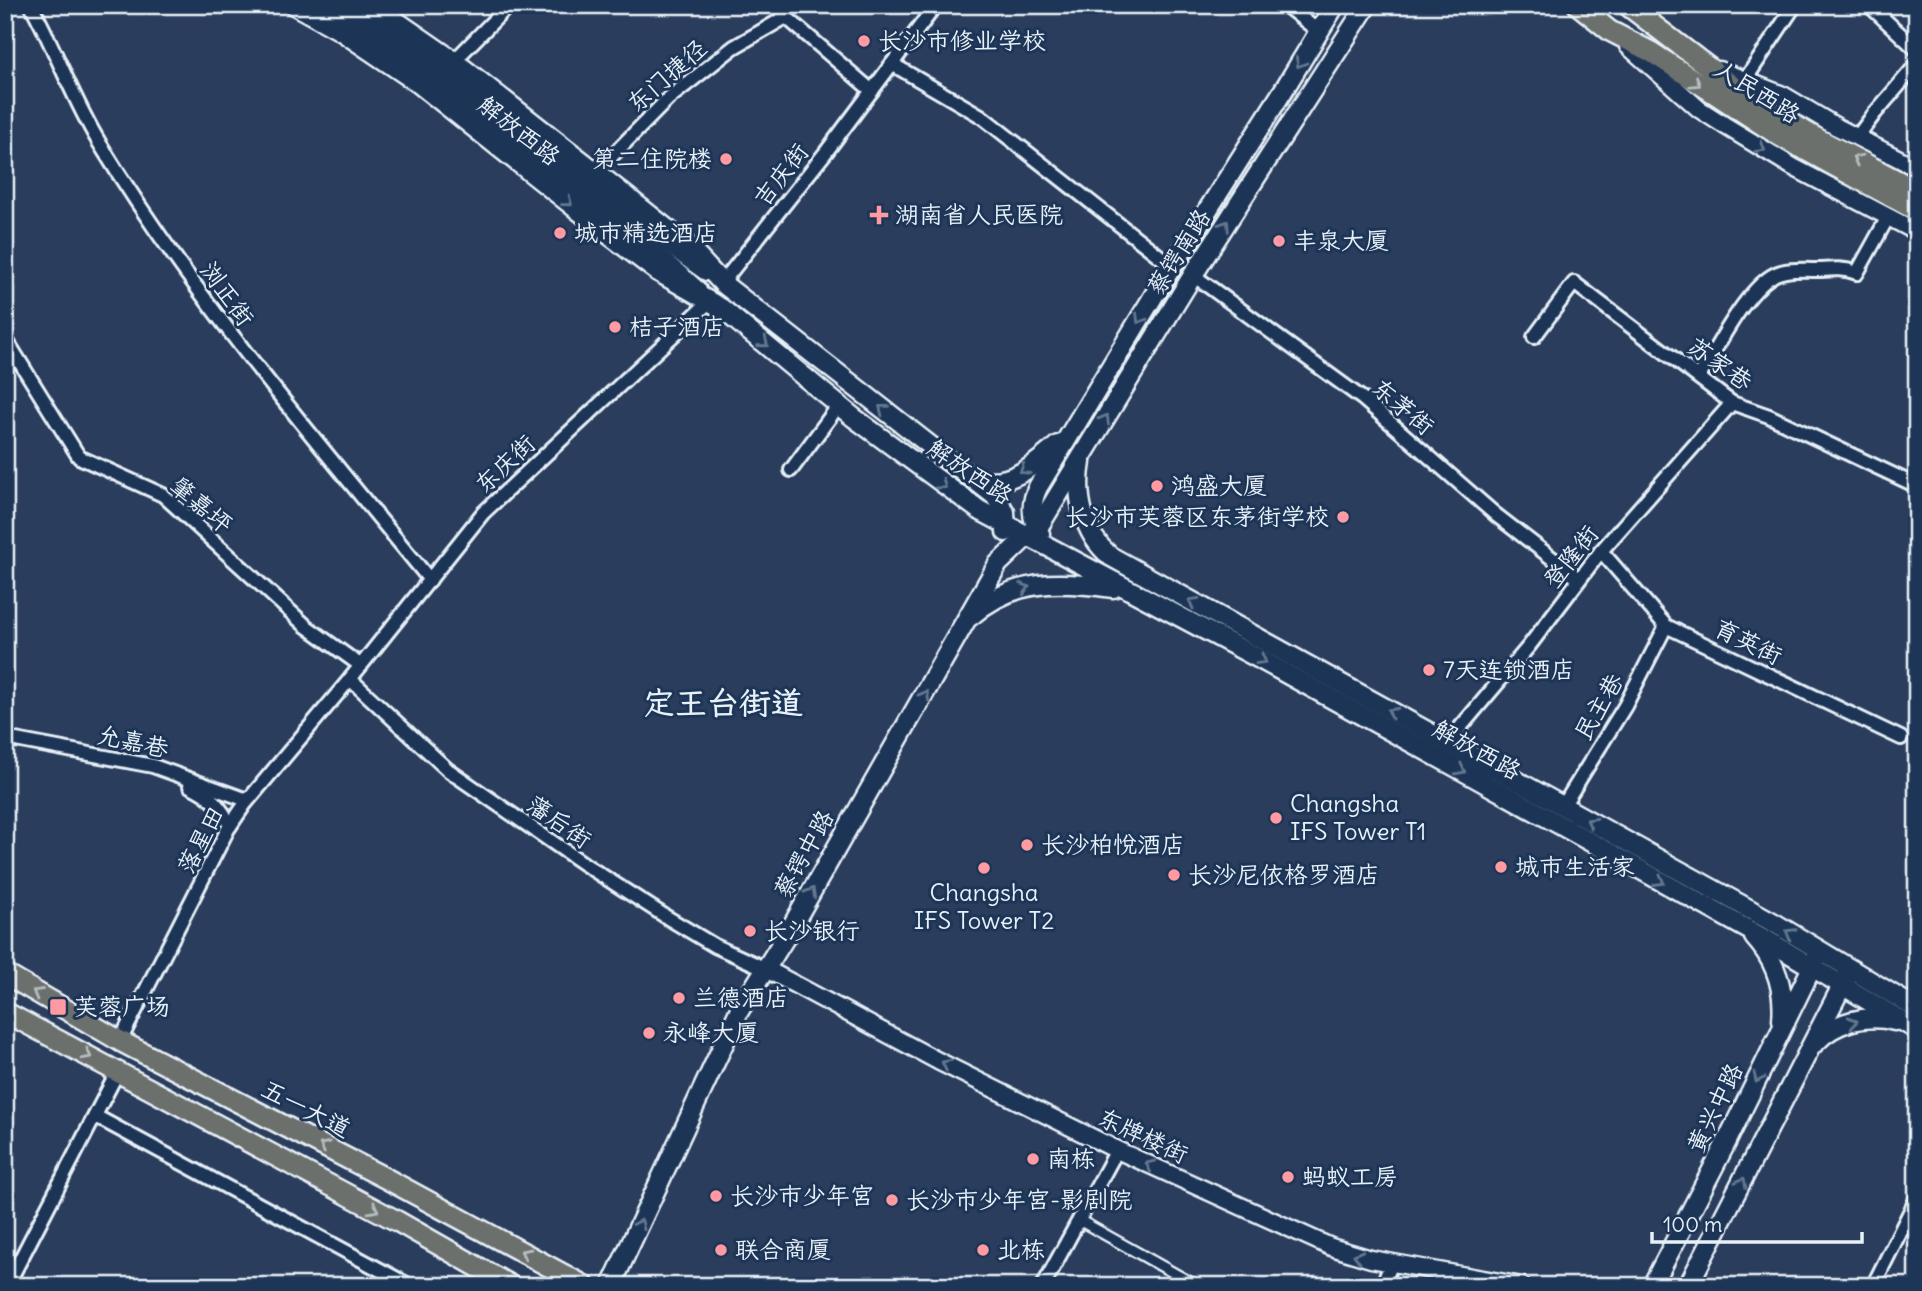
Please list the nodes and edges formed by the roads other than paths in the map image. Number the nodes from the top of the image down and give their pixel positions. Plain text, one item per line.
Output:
1 (31, 5) edge
2 (294, 5) edge
3 (320, 5) edge
4 (346, 5) edge
5 (373, 5) edge
6 (509, 5) edge
7 (936, 5) edge
8 (1285, 5) edge
9 (1335, 5) edge
10 (1367, 5) edge
11 (1578, 5) edge
12 (1627, 5) edge
13 (1795, 5) edge
14 (1869, 5) edge
15 (1318, 31) junction
16 (1610, 31) junction
17 (1917, 50) edge
18 (454, 61) junction
19 (1917, 64) edge
20 (892, 65) junction
21 (1708, 65) junction
22 (1745, 80) junction
23 (872, 91) junction
24 (1857, 137) junction
25 (1917, 168) edge
26 (596, 172) junction
27 (1917, 191) edge
28 (1917, 211) edge
29 (1888, 217) junction
30 (622, 218) junction
31 (1917, 232) edge
32 (1172, 266) junction
33 (1193, 275) junction
34 (722, 283) junction
35 (710, 301) junction
36 (1534, 337) dead end
37 (5, 338) edge
38 (1699, 377) junction
39 (1732, 403) junction
40 (839, 404) junction
41 (1069, 436) junction
42 (1082, 456) junction
43 (791, 470) dead end
44 (971, 477) junction
45 (1917, 486) edge
46 (1007, 526) junction
47 (1032, 533) junction
48 (1050, 549) joint
49 (1601, 551) junction
50 (998, 564) junction
51 (1580, 579) junction
52 (430, 580) junction
53 (1124, 589) junction
54 (966, 621) junction
55 (1666, 626) junction
56 (360, 665) junction
57 (350, 679) junction
58 (5, 738) edge
59 (1900, 738) dead end
60 (1448, 743) junction
61 (5, 746) edge
62 (247, 800) junction
63 (1563, 806) junction
64 (230, 826) junction
65 (1741, 925) junction
66 (1816, 959) junction
67 (766, 969) junction
68 (5, 974) edge
69 (1846, 977) junction
70 (1915, 1004) edge
71 (5, 1012) edge
72 (5, 1023) edge
73 (27, 1023) junction
74 (1911, 1027) edge
75 (1779, 1034) junction
76 (120, 1041) junction
77 (1808, 1051) junction
78 (118, 1072) junction
79 (95, 1116) junction
80 (1117, 1150) junction
81 (1917, 1198) edge
82 (1079, 1220) junction
83 (627, 1253) junction
84 (1392, 1263) junction
85 (5, 1283) edge
86 (403, 1284) edge
87 (510, 1286) edge
88 (585, 1286) edge
89 (611, 1286) edge
90 (622, 1286) edge
91 (1043, 1286) edge
92 (1198, 1286) edge
93 (1382, 1286) edge
94 (1522, 1286) edge
95 (1653, 1286) edge
96 (1688, 1286) edge
97 (1873, 1286) edge

1 - 52 street, 浏正街
2 -> 35 main road, 解放西路
3 - 30 street, 解放西路
4 - 30 street, 解放西路
5 - 18 main road, 解放西路
6 - 18 street
7 - 20 street, 吉庆街
8 - 15 street
9 - 15 main road, 蔡锷南路
33 -> 10 main road, 蔡锷南路
11 - 16 main road, 人民西路
12 - 21 main road, 人民西路
13 - 22 street
14 - 17 street
15 -> 32 main road, 蔡锷南路
16 -> 28 main road, 人民西路
16 -> 29 street
18 - 26 main road, 解放西路
19 - 24 street
20 - 23 street, 吉庆街
20 - 32 street
21 - 22 street
27 -> 21 main road, 人民西路
22 - 24 street
23 - 26 street, 东门捷径
23 - 34 street, 吉庆街
24 - 25 street
26 - 34 main road, 解放西路
29 - 31 street
29 - 38 street
30 - 34 street, 解放西路
30 - 35 street, 解放西路
32 -> 41 main road, 蔡锷南路
42 -> 33 main road, 蔡锷南路
33 - 51 street, 东茅街
44 -> 34 main road, 解放西路
35 -> 40 main road, 解放西路
35 - 52 street, 东庆街
36 - 38 street, 苏家巷
37 - 56 street, 肇嘉坪
38 - 39 street, 苏家巷
39 - 45 street, 苏家巷
39 - 49 street, 登隆街
40 - 43 street
40 -> 46 main road, 解放西路
41 -> 44 main road
41 - 47 main road, 蔡锷南路
42 - 47 main road, 蔡锷南路
60 -> 42 main road, 解放西路
44 - 46 main road, 解放西路
46 - 47 main road, 解放西路
46 - 50 main road, 解放西路
47 - 48 main road, 蔡锷南路
47 - 50 main road, 蔡锷中路
48 - 53 main road, 解放西路
49 - 51 street, 登隆街
49 - 55 street, 育英街
50 - 54 main road, 蔡锷中路
51 - 60 street, 登隆街
52 - 56 street, 东庆街
54 -> 53 main road
53 -> 65 main road, 解放西路
67 -> 54 main road, 蔡锷中路
55 - 59 street, 育英街
55 - 63 street, 民主巷
56 - 57 street, 东庆街
57 - 62 street, 落星田
57 - 67 street, 藩后街
58 - 62 street, 允嘉巷
60 - 63 main road, 解放西路
61 - 64 street, 允嘉巷
62 - 64 street, 落星田
66 -> 63 main road, 解放西路
64 - 76 street, 落星田
65 - 66 main road, 解放西路
65 - 75 main road
66 - 69 main road, 解放西路
66 - 75 main road, 黄兴中路
80 -> 67 street, 东牌楼街
83 -> 67 main road, 蔡锷中路
76 -> 68 main road, 五一大道
69 - 70 main road, 解放西路
69 - 74 main road, 解放西路
69 - 77 main road
71 - 73 main road
72 - 73 street
73 -> 78 main road
77 -> 74 main road
75 -> 95 main road, 黄兴中路
88 -> 76 main road, 五一大道
96 -> 77 main road
78 - 79 street
78 -> 87 main road
79 - 85 street
79 - 86 street
80 - 82 street
84 -> 80 street, 东牌楼街
81 - 97 street
82 - 91 street
82 - 92 street
83 - 89 main road, 蔡锷中路
83 - 90 main road
84 - 93 street
84 - 94 street, 东牌楼街

